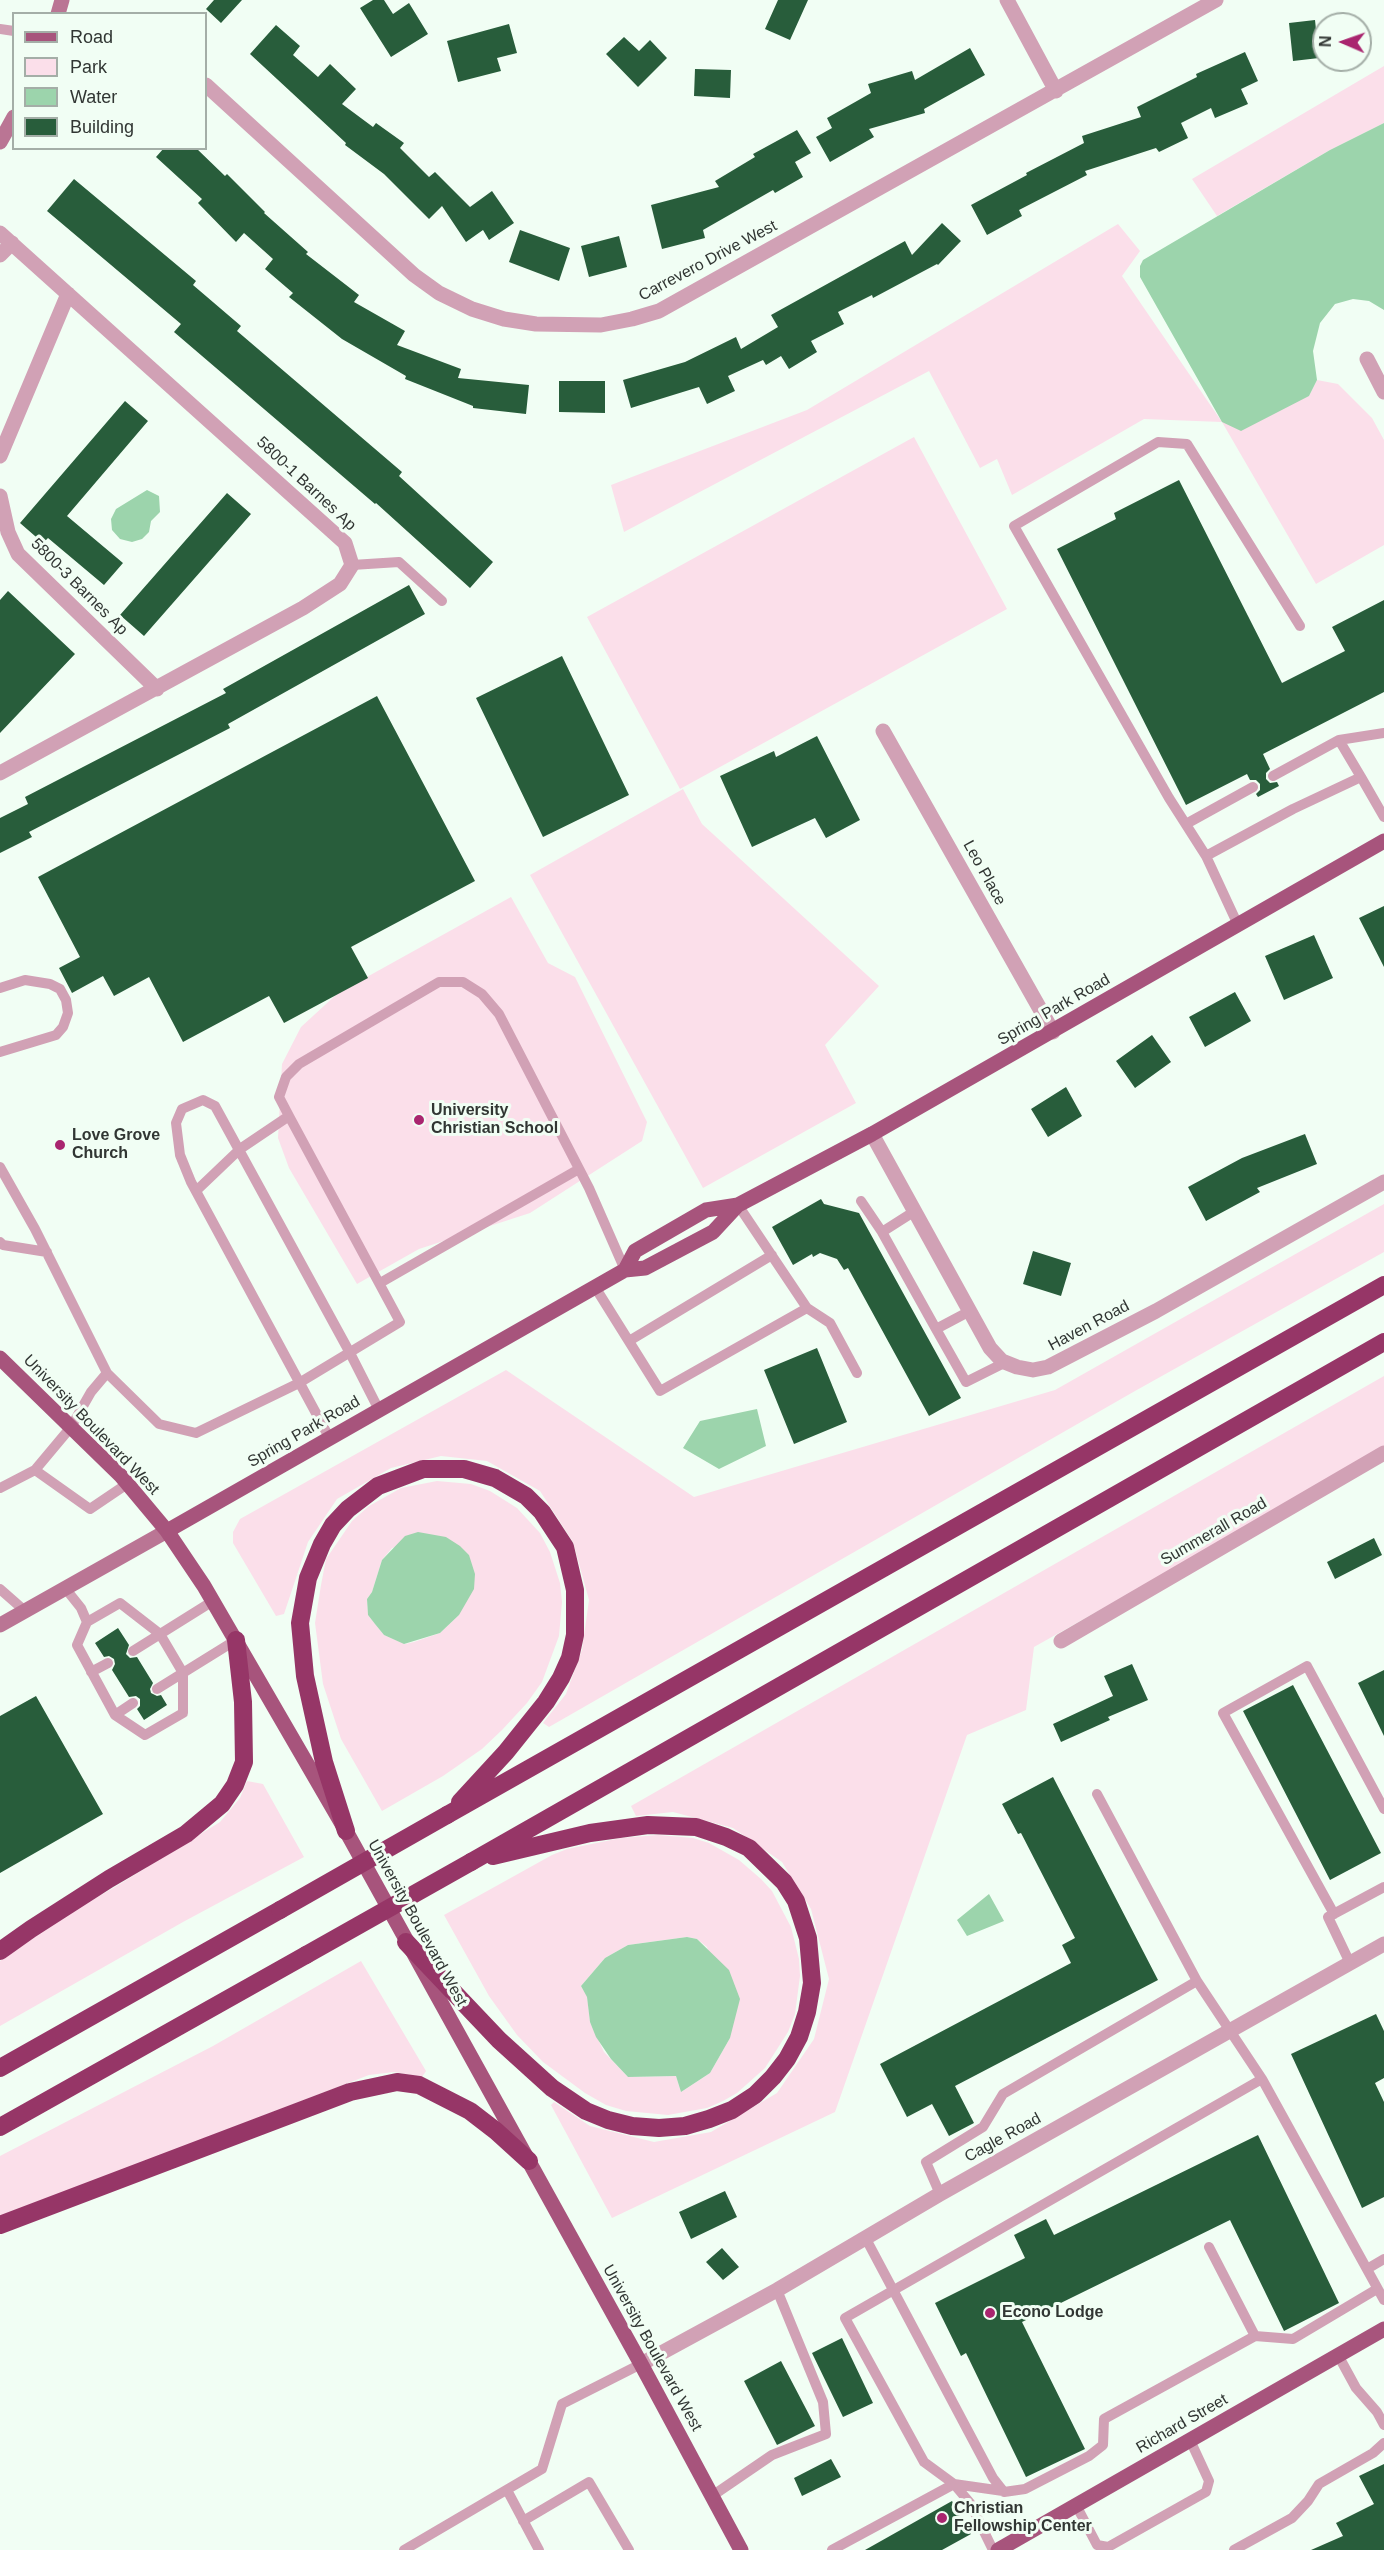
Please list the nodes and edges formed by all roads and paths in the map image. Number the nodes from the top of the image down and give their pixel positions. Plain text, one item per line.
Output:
1 (1007, 0) edge
2 (1216, 0) edge
3 (207, 86) edge
4 (1056, 91) junction
5 (12, 121) edge
6 (0, 142) edge
7 (6, 238) edge
8 (0, 255) edge
9 (68, 294) junction
10 (1366, 359) dead end
11 (1384, 392) edge
12 (0, 456) edge
13 (0, 496) edge
14 (352, 565) junction
15 (442, 601) dead end
16 (1300, 626) dead end
17 (157, 689) junction
18 (883, 731) dead end
19 (1384, 733) edge
20 (1339, 741) junction
21 (0, 773) edge
22 (1274, 776) dead end
23 (1361, 777) junction
24 (1253, 786) dead end
25 (1384, 817) edge
26 (1186, 824) junction
27 (1384, 841) edge
28 (1206, 856) junction
29 (1238, 925) junction
30 (0, 988) edge
31 (1053, 1032) junction
32 (0, 1052) edge
33 (289, 1116) junction
34 (872, 1134) junction
35 (240, 1149) junction
36 (0, 1167) edge
37 (579, 1169) junction
38 (1384, 1182) edge
39 (196, 1191) junction
40 (861, 1201) dead end
41 (738, 1205) junction
42 (915, 1211) junction
43 (882, 1232) junction
44 (0, 1242) edge
45 (47, 1252) junction
46 (772, 1255) junction
47 (625, 1270) junction
48 (380, 1283) junction
49 (1384, 1285) edge
50 (595, 1287) junction
51 (807, 1308) junction
52 (970, 1311) junction
53 (936, 1329) junction
54 (629, 1341) junction
55 (1384, 1342) edge
56 (350, 1353) junction
57 (0, 1358) edge
58 (1006, 1362) junction
59 (107, 1373) junction
60 (856, 1373) dead end
61 (299, 1383) junction
62 (379, 1410) junction
63 (71, 1427) junction
64 (330, 1439) junction
65 (1384, 1454) edge
66 (36, 1470) junction
67 (127, 1484) junction
68 (0, 1488) edge
69 (167, 1531) junction
70 (65, 1588) junction
71 (0, 1589) edge
72 (213, 1601) junction
73 (25, 1611) junction
74 (87, 1622) junction
75 (0, 1625) edge
76 (160, 1634) junction
77 (236, 1640) junction
78 (1061, 1641) dead end
79 (133, 1651) dead end
80 (108, 1663) dead end
81 (92, 1672) junction
82 (183, 1673) junction
83 (157, 1689) dead end
84 (133, 1703) dead end
85 (115, 1714) junction
86 (1097, 1794) dead end
87 (1384, 1809) edge
88 (447, 1815) junction
89 (346, 1831) junction
90 (471, 1862) junction
91 (1384, 1887) edge
92 (1334, 1914) junction
93 (406, 1942) junction
94 (1384, 1945) edge
95 (0, 1952) edge
96 (1350, 1963) junction
97 (1197, 1981) junction
98 (1230, 2031) junction
99 (0, 2068) edge
100 (1262, 2079) junction
101 (0, 2127) edge
102 (529, 2161) junction
103 (940, 2194) junction
104 (0, 2225) edge
105 (865, 2237) junction
106 (1209, 2247) dead end
107 (1384, 2259) edge
108 (1367, 2269) junction
109 (1377, 2289) junction
110 (777, 2290) junction
111 (893, 2290) junction
112 (1384, 2300) edge
113 (1384, 2329) edge
114 (1255, 2336) junction
115 (1338, 2355) junction
116 (641, 2364) junction
117 (1384, 2425) edge
118 (1190, 2440) junction
119 (1384, 2444) edge
120 (954, 2484) junction
121 (507, 2490) junction
122 (1003, 2491) junction
123 (712, 2496) junction
124 (1076, 2505) junction
125 (523, 2521) junction
126 (404, 2550) edge
127 (539, 2550) edge
128 (629, 2550) edge
129 (741, 2550) edge
130 (832, 2550) edge
131 (993, 2550) edge
132 (998, 2550) edge
133 (1234, 2550) edge

1 - 4 street
2 - 4 street, Carrevero Drive West
3 - 4 street, Carrevero Drive West
5 - 6 main road
7 - 8 street
7 - 9 street, 5800-1 Barnes Ap
9 - 12 street
9 - 14 street, 5800-1 Barnes Ap
10 - 11 street
13 - 17 street, 5800-3 Barnes Ap
14 - 15 lane
14 - 17 street
16 - 26 lane
17 - 21 street
18 - 31 street, Leo Place
19 - 20 lane
20 - 22 lane
20 - 23 lane
23 - 25 lane
23 - 28 lane
24 - 26 lane
26 - 28 lane
27 - 29 main road, Spring Park Road
28 - 29 lane
29 - 31 main road, Spring Park Road
30 - 32 lane
31 - 34 main road, Spring Park Road
33 - 35 lane
33 - 37 lane
33 - 48 lane
34 - 41 main road, Spring Park Road
34 - 42 street
35 - 39 lane
35 - 39 lane
35 - 56 lane
36 - 45 lane
37 - 47 lane
37 - 48 lane
38 - 58 street, Haven Road
39 - 61 lane
40 - 43 lane
41 - 46 lane
41 - 47 main road, Spring Park Road
41 - 47 main road, Spring Park Road
42 - 43 lane
42 - 52 street
43 - 53 lane
44 - 45 lane
45 - 59 lane
46 - 51 lane
46 - 54 lane
47 - 50 main road, Spring Park Road
48 - 56 lane
49 - 88 highway
50 - 54 lane
50 - 62 main road, Spring Park Road
51 - 54 lane
51 - 60 lane
52 - 53 lane
52 - 58 street
53 - 58 lane
55 - 90 highway
56 - 61 lane
56 - 62 lane
57 - 63 main road, University Boulevard West
59 - 61 lane
59 - 63 lane
61 - 64 lane
62 - 64 main road, Spring Park Road
63 - 66 lane
63 - 67 main road, University Boulevard West
64 - 69 main road, Spring Park Road
65 - 78 street, Summerall Road
66 - 67 lane
66 - 68 lane
67 - 69 main road, University Boulevard West
69 - 70 main road, Spring Park Road
69 - 72 main road, University Boulevard West
70 - 73 main road, Spring Park Road
70 - 74 lane
71 - 73 lane
72 - 76 lane
72 - 77 main road, University Boulevard West
73 - 75 main road, Spring Park Road
74 - 76 lane
74 - 81 lane
76 - 79 lane
76 - 82 lane
77 - 82 lane
77 - 89 main road, University Boulevard West
77 - 95 highway
80 - 81 lane
81 - 85 lane
82 - 83 lane
82 - 85 lane
84 - 85 lane
86 - 97 lane
87 - 92 lane
88 - 89 highway
88 - 99 highway, bridge
89 - 93 main road, University Boulevard West
90 - 93 highway
90 - 101 highway, bridge
91 - 92 lane
92 - 96 lane
93 - 102 main road, University Boulevard West
94 - 96 street, Cagle Road
96 - 98 street, Cagle Road
97 - 98 lane
97 - 103 lane
98 - 100 lane
98 - 103 street, Cagle Road
100 - 108 lane
100 - 111 lane
102 - 104 highway
102 - 116 main road, University Boulevard West
103 - 105 street, Cagle Road
105 - 110 street, Cagle Road
105 - 111 lane
106 - 114 lane
107 - 108 lane
108 - 109 lane
109 - 112 lane
109 - 114 lane
110 - 116 street, Cagle Road
110 - 123 lane
111 - 120 lane
111 - 122 lane
113 - 115 main road, Richard Street
114 - 122 lane
115 - 117 lane
115 - 118 main road, Richard Street
116 - 121 lane
116 - 123 main road, University Boulevard West
118 - 124 main road, Richard Street
118 - 124 lane
119 - 133 lane
120 - 122 lane
120 - 130 lane
120 - 131 lane
121 - 125 lane
121 - 126 lane
123 - 129 main road, University Boulevard West
124 - 132 main road, Richard Street
125 - 127 lane
125 - 128 lane

